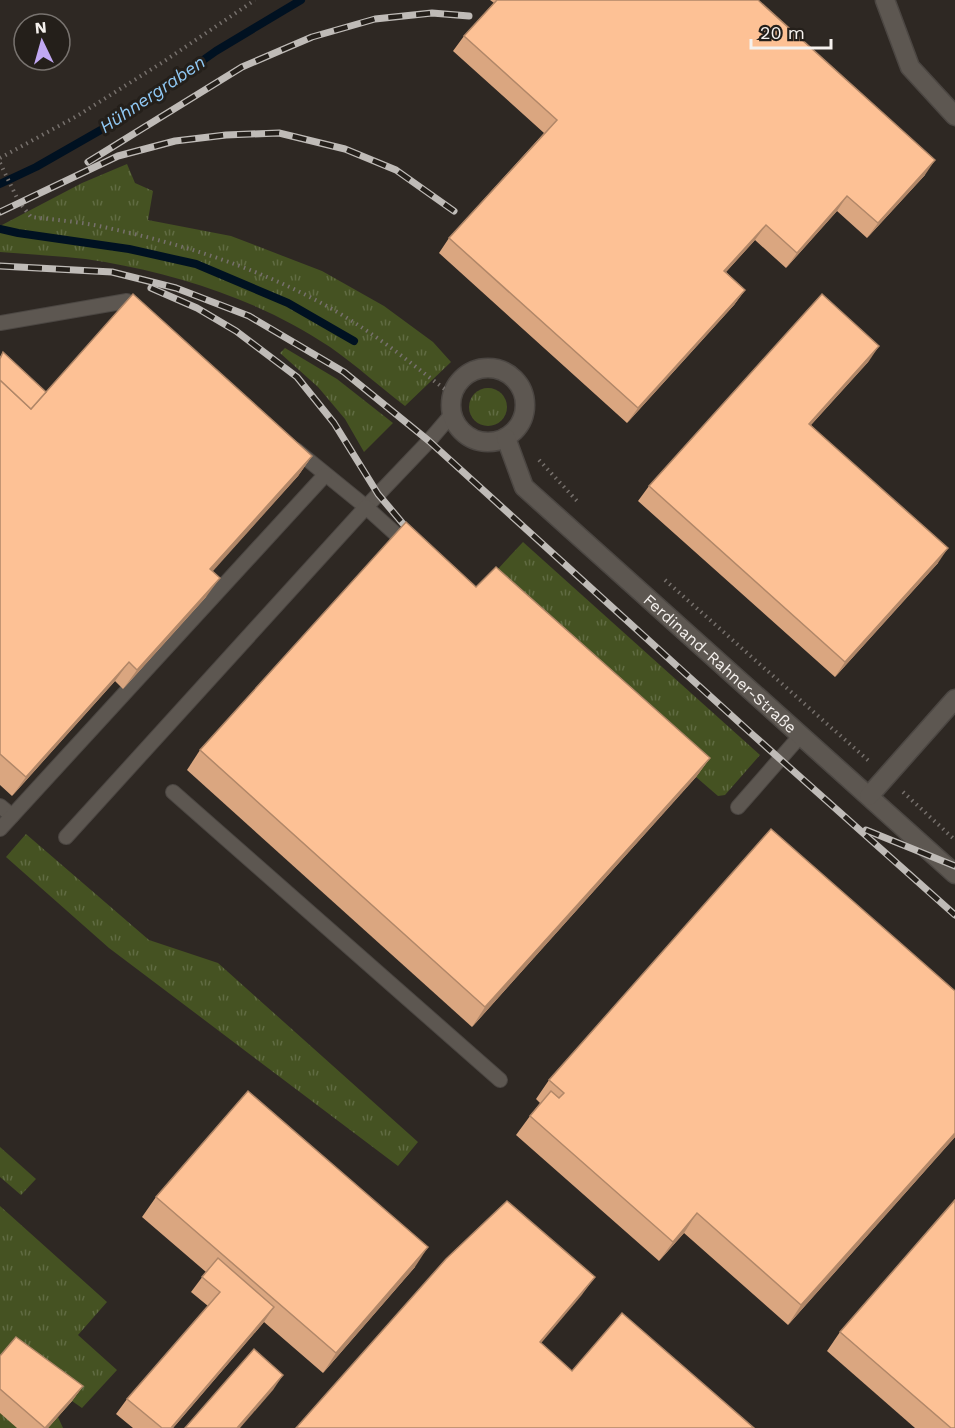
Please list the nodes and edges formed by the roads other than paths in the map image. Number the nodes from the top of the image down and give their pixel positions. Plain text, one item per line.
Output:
1 (885, 0) edge
2 (955, 116) edge
3 (0, 323) edge
4 (154, 325) edge
5 (452, 414) junction
6 (506, 438) junction
7 (289, 443) edge
8 (324, 475) junction
9 (366, 507) junction
10 (417, 553) edge
11 (955, 699) edge
12 (801, 735) junction
13 (172, 792) dead end
14 (869, 796) junction
15 (0, 806) edge
16 (738, 807) dead end
17 (12, 816) junction
18 (0, 828) edge
19 (66, 837) dead end
20 (955, 874) edge
21 (500, 1080) dead end

1 - 2 street
3 - 4 lane
5 - 6 street
5 - 6 street
5 - 9 lane
6 - 12 street, Ferdinand-Rahner-Straße
7 - 8 lane
8 - 9 lane
8 - 17 lane
9 - 10 lane
9 - 19 lane
11 - 14 street
12 - 14 street, Ferdinand-Rahner-Straße
12 - 16 lane
13 - 21 lane
14 - 20 street, Ferdinand-Rahner-Straße
15 - 17 lane
17 - 18 lane

